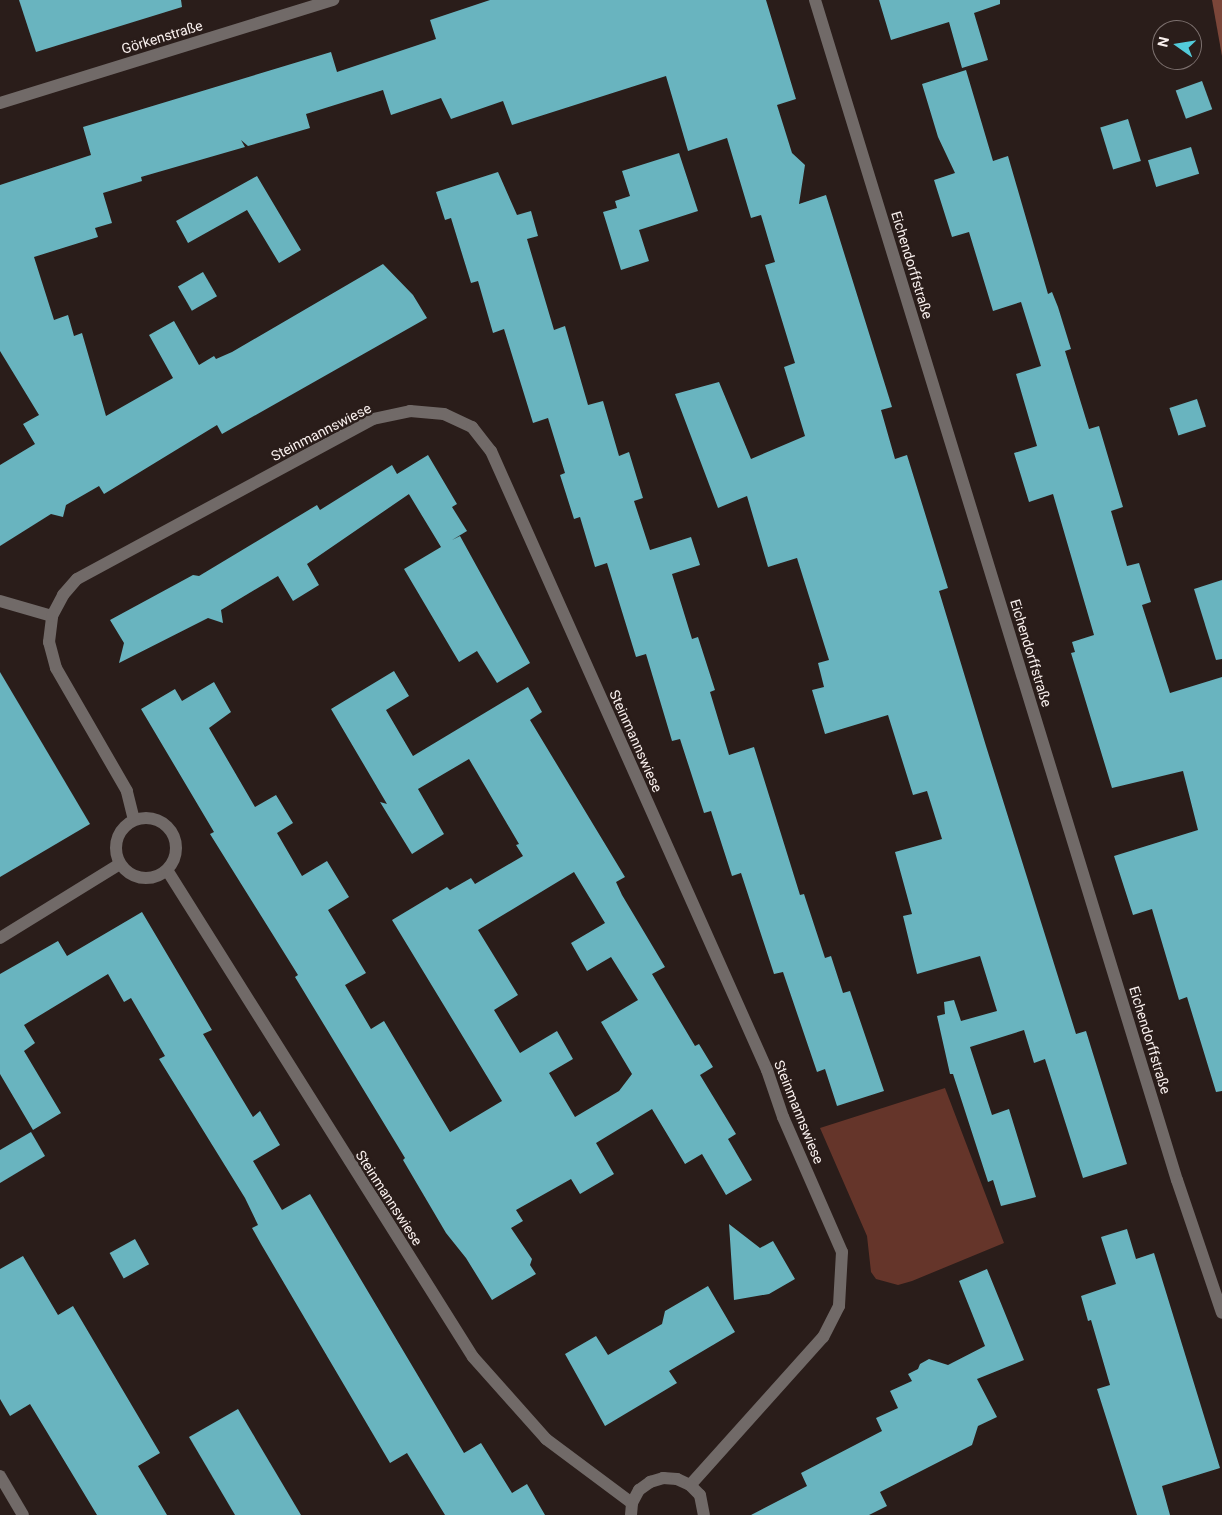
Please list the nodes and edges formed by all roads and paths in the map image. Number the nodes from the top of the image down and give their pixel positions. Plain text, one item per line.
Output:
1 (333, 0) edge
2 (815, 0) edge
3 (0, 104) edge
4 (0, 601) edge
5 (52, 616) junction
6 (134, 820) junction
7 (120, 864) junction
8 (167, 870) junction
9 (0, 938) edge
10 (1222, 1313) edge
11 (0, 1476) edge
12 (690, 1485) junction
13 (631, 1509) edge
14 (23, 1515) edge
15 (704, 1515) edge

1 - 3 street, Görkenstraße
2 - 10 street, Eichendorffstraße
4 - 5 street
5 - 6 street, Steinmannswiese
5 - 12 street, Steinmannswiese
6 - 7 street
6 - 8 street
7 - 8 street
7 - 9 street
8 - 13 street, Steinmannswiese
11 - 14 street
12 - 13 street, Steinmannswiese
12 - 15 street

